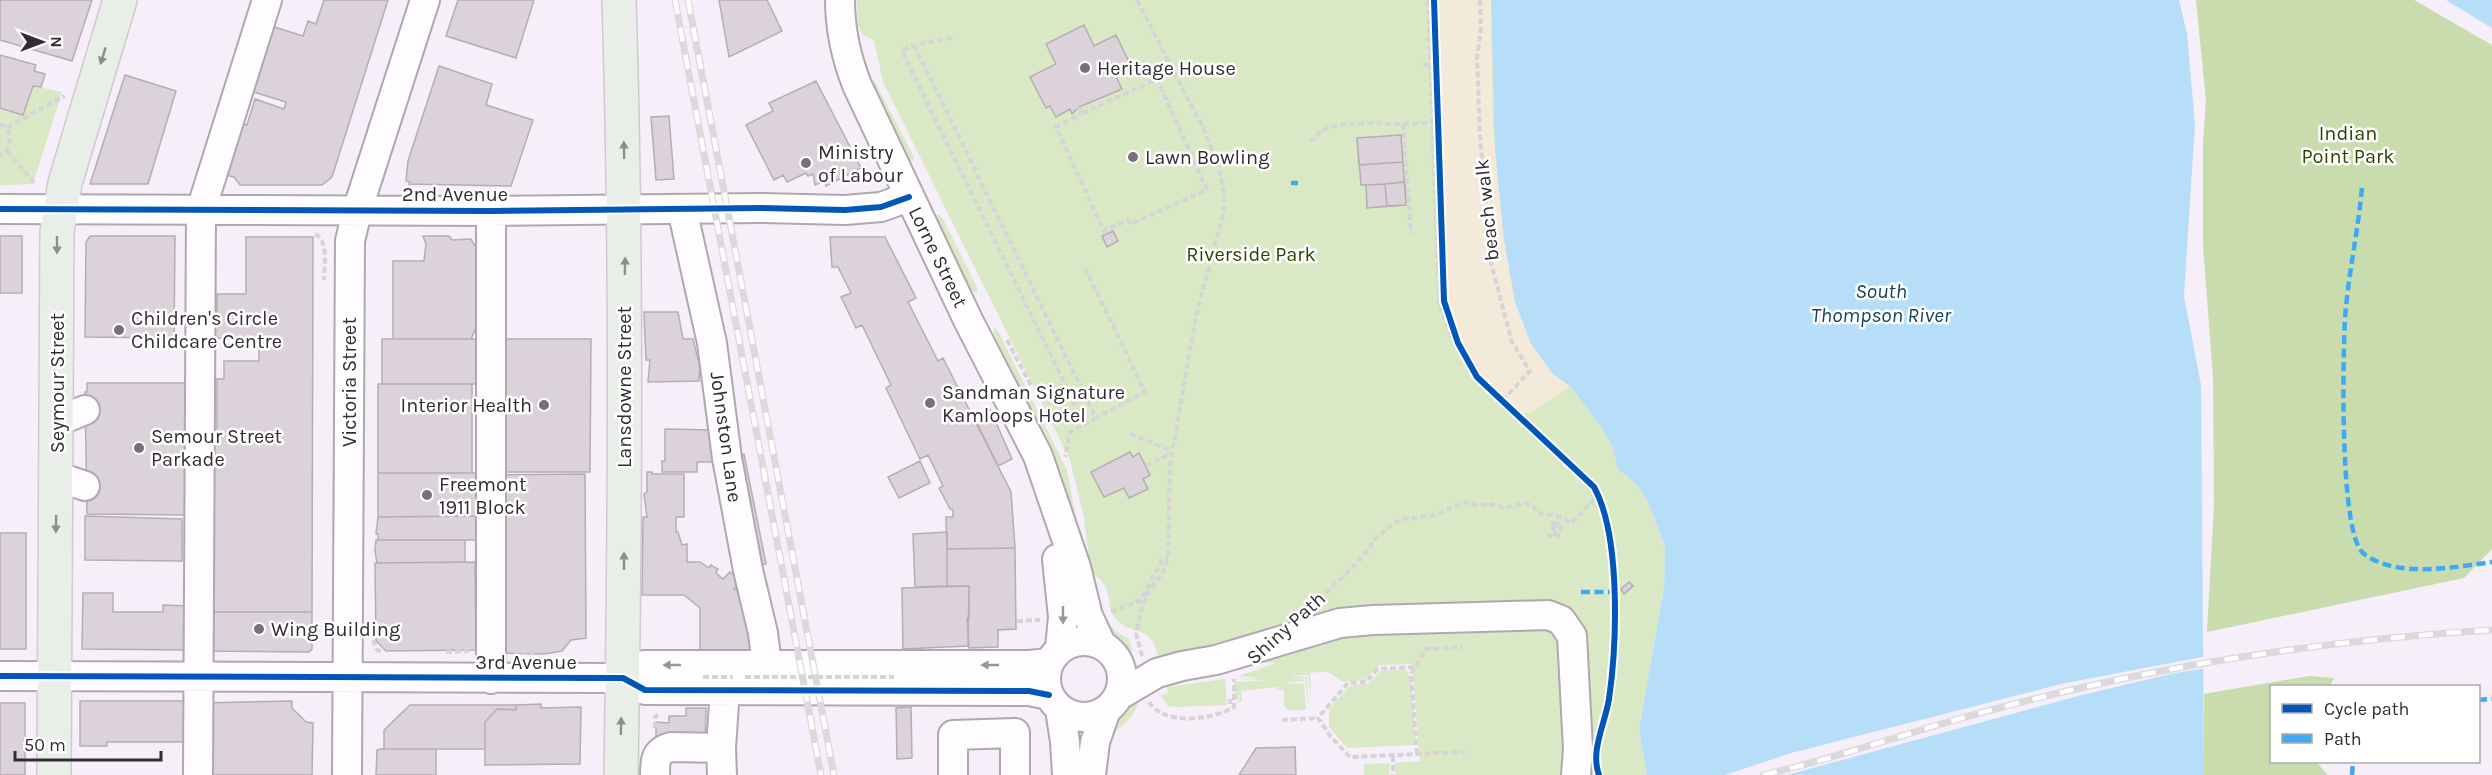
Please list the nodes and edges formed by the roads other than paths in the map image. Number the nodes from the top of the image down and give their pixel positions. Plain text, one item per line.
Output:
1 (120, 0) edge
2 (267, 0) edge
3 (425, 0) edge
4 (619, 0) edge
5 (840, 0) edge
6 (909, 197) junction
7 (0, 209) edge
8 (625, 209) junction
9 (682, 209) junction
10 (61, 210) junction
11 (201, 210) junction
12 (357, 211) junction
13 (491, 211) junction
14 (1055, 465) junction
15 (1107, 649) junction
16 (1054, 656) junction
17 (1144, 671) junction
18 (733, 675) junction
19 (0, 676) edge
20 (54, 676) junction
21 (199, 678) junction
22 (347, 678) junction
23 (623, 678) junction
24 (491, 679) junction
25 (1054, 702) junction
26 (1112, 703) junction
27 (722, 762) edge
28 (54, 775) edge
29 (198, 775) edge
30 (347, 775) edge
31 (621, 775) edge
32 (655, 775) edge
33 (953, 775) edge
34 (1015, 775) edge
35 (1067, 775) edge
36 (1090, 775) edge
37 (1576, 775) edge

1 -> 10 main road, Seymour Street
2 - 11 street
3 - 12 street, Victoria Street
8 -> 4 main road, Lansdowne Street
5 - 6 street, Lorne Street
6 - 9 street, 2nd Avenue
6 - 14 street, Lorne Street
7 - 10 street, 2nd Avenue
8 - 9 street, 2nd Avenue
8 - 13 street, 2nd Avenue
23 -> 8 main road, Lansdowne Street
9 - 18 street, Johnston Lane
10 - 11 street, 2nd Avenue
10 -> 20 main road, Seymour Street
11 - 12 street, 2nd Avenue
11 - 21 street
12 - 13 street, 2nd Avenue
12 - 22 street, Victoria Street
13 - 24 street
14 - 15 street, Lorne Street
14 -> 16 street, Lorne Street
15 - 16 street
15 - 17 street
15 - 26 street
16 -> 18 street, 3rd Avenue
16 - 25 street
17 - 26 street
17 - 37 street
18 - 23 street, 3rd Avenue
18 - 25 street, 3rd Avenue
18 - 27 street, Johnston Lane
19 - 20 street, 3rd Avenue
20 - 21 street, 3rd Avenue
20 - 28 main road, Seymour Street
21 - 22 street, 3rd Avenue
21 - 29 street
22 - 24 street, 3rd Avenue
22 - 30 street, Victoria Street
23 - 24 street, 3rd Avenue
31 -> 23 main road, Lansdowne Street
25 - 26 street
25 - 35 street
26 - 36 street
27 - 32 street
33 - 34 street

